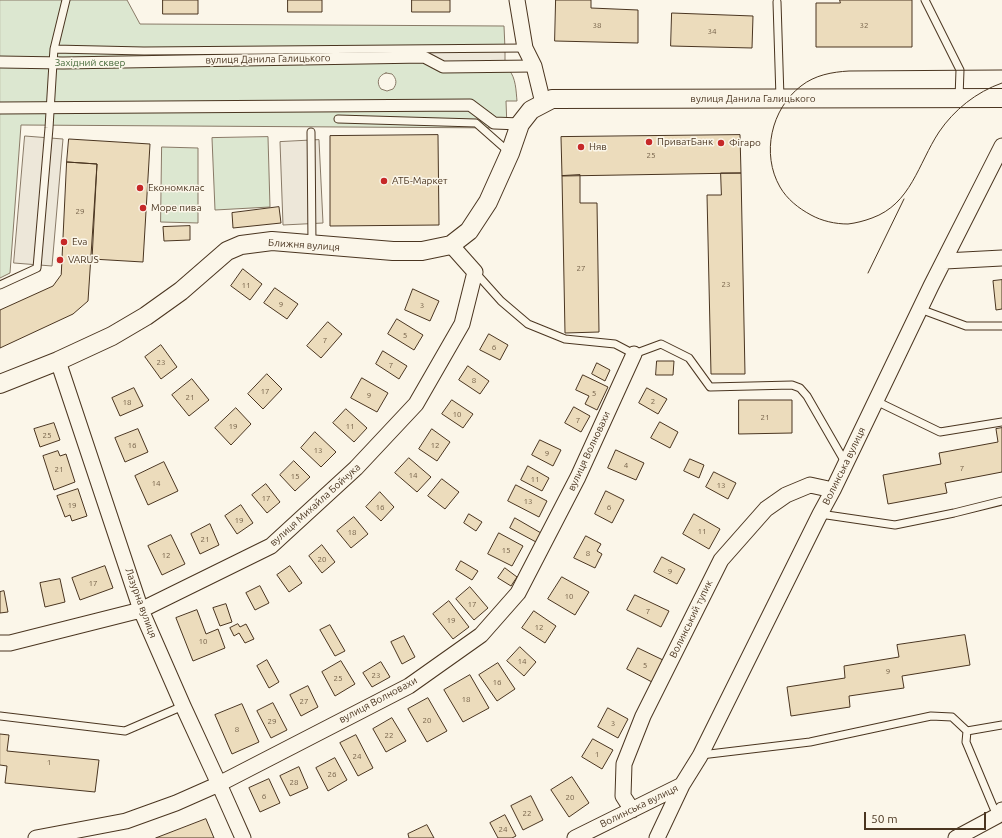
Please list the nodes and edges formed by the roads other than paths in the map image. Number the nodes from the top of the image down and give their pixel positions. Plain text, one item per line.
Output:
1 (66, 0) edge
2 (517, 0) edge
3 (925, 0) edge
4 (777, 2) dead end
5 (525, 48) junction
6 (54, 49) junction
7 (0, 62) edge
8 (53, 63) junction
9 (534, 66) junction
10 (780, 98) junction
11 (959, 98) junction
12 (1002, 98) edge
13 (543, 103) junction
14 (0, 108) edge
15 (50, 108) junction
16 (338, 119) dead end
17 (520, 124) junction
18 (311, 132) dead end
19 (1002, 146) edge
20 (510, 153) junction
21 (312, 245) junction
22 (451, 245) junction
23 (1002, 258) edge
24 (945, 261) junction
25 (475, 272) junction
26 (0, 285) edge
27 (920, 309) junction
28 (1002, 326) edge
29 (634, 354) junction
30 (58, 361) junction
31 (0, 384) edge
32 (876, 401) junction
33 (1002, 422) edge
34 (845, 462) junction
35 (833, 490) junction
36 (1002, 501) edge
37 (820, 514) junction
38 (142, 610) junction
39 (0, 643) edge
40 (183, 706) junction
41 (0, 716) edge
42 (1002, 725) edge
43 (968, 732) junction
44 (700, 756) junction
45 (219, 784) junction
46 (682, 785) junction
47 (632, 810) junction
48 (999, 813) edge
49 (36, 838) edge
50 (243, 838) edge
51 (575, 838) edge
52 (657, 838) edge
53 (956, 838) edge

1 - 6 lane
2 - 5 street
3 - 11 lane
4 - 10 lane
5 - 6 lane
5 - 9 street
6 - 8 lane
7 - 8 street, вулиця Данила Галицького
8 - 9 street, вулиця Данила Галицького
8 - 15 lane
9 - 13 street
10 - 11 street, вулиця Данила Галицького
10 - 13 street, вулиця Данила Галицького
11 - 12 street, вулиця Данила Галицького
13 - 17 street, Ближня вулиця
14 - 15 street
15 - 17 street
15 - 26 lane
16 - 20 lane
17 - 20 street, Ближня вулиця
18 - 21 lane
19 - 24 street, Волинська вулиця
20 - 22 street, Ближня вулиця
21 - 22 street, Ближня вулиця
21 - 30 street, Ближня вулиця
22 - 25 street
23 - 24 street
24 - 27 street, Волинська вулиця
25 - 29 lane
25 - 38 street, вулиця Михайла Бойчука
27 - 28 lane
27 - 32 street, Волинська вулиця
29 - 34 lane
29 - 45 street, вулиця Волновахи
30 - 31 street, Ближня вулиця
30 - 38 street, Лазурна вулиця
32 - 33 lane
32 - 34 street, Волинська вулиця
34 - 35 street, Волинська вулиця
35 - 37 street, Волинська вулиця
35 - 47 street, Волинський тупик
36 - 37 lane
37 - 44 street, Волинська вулиця
38 - 39 street, вулиця Михайла Бойчука
38 - 40 street, Лазурна вулиця
40 - 41 lane
40 - 45 street, Лазурна вулиця
42 - 43 lane
43 - 44 lane
43 - 48 lane
44 - 46 street, Волинська вулиця
45 - 49 street, вулиця Волновахи
45 - 50 street, Лазурна вулиця
46 - 47 street, Волинська вулиця
46 - 52 street, Волинська вулиця
47 - 51 street, Волинська вулиця
48 - 53 street

